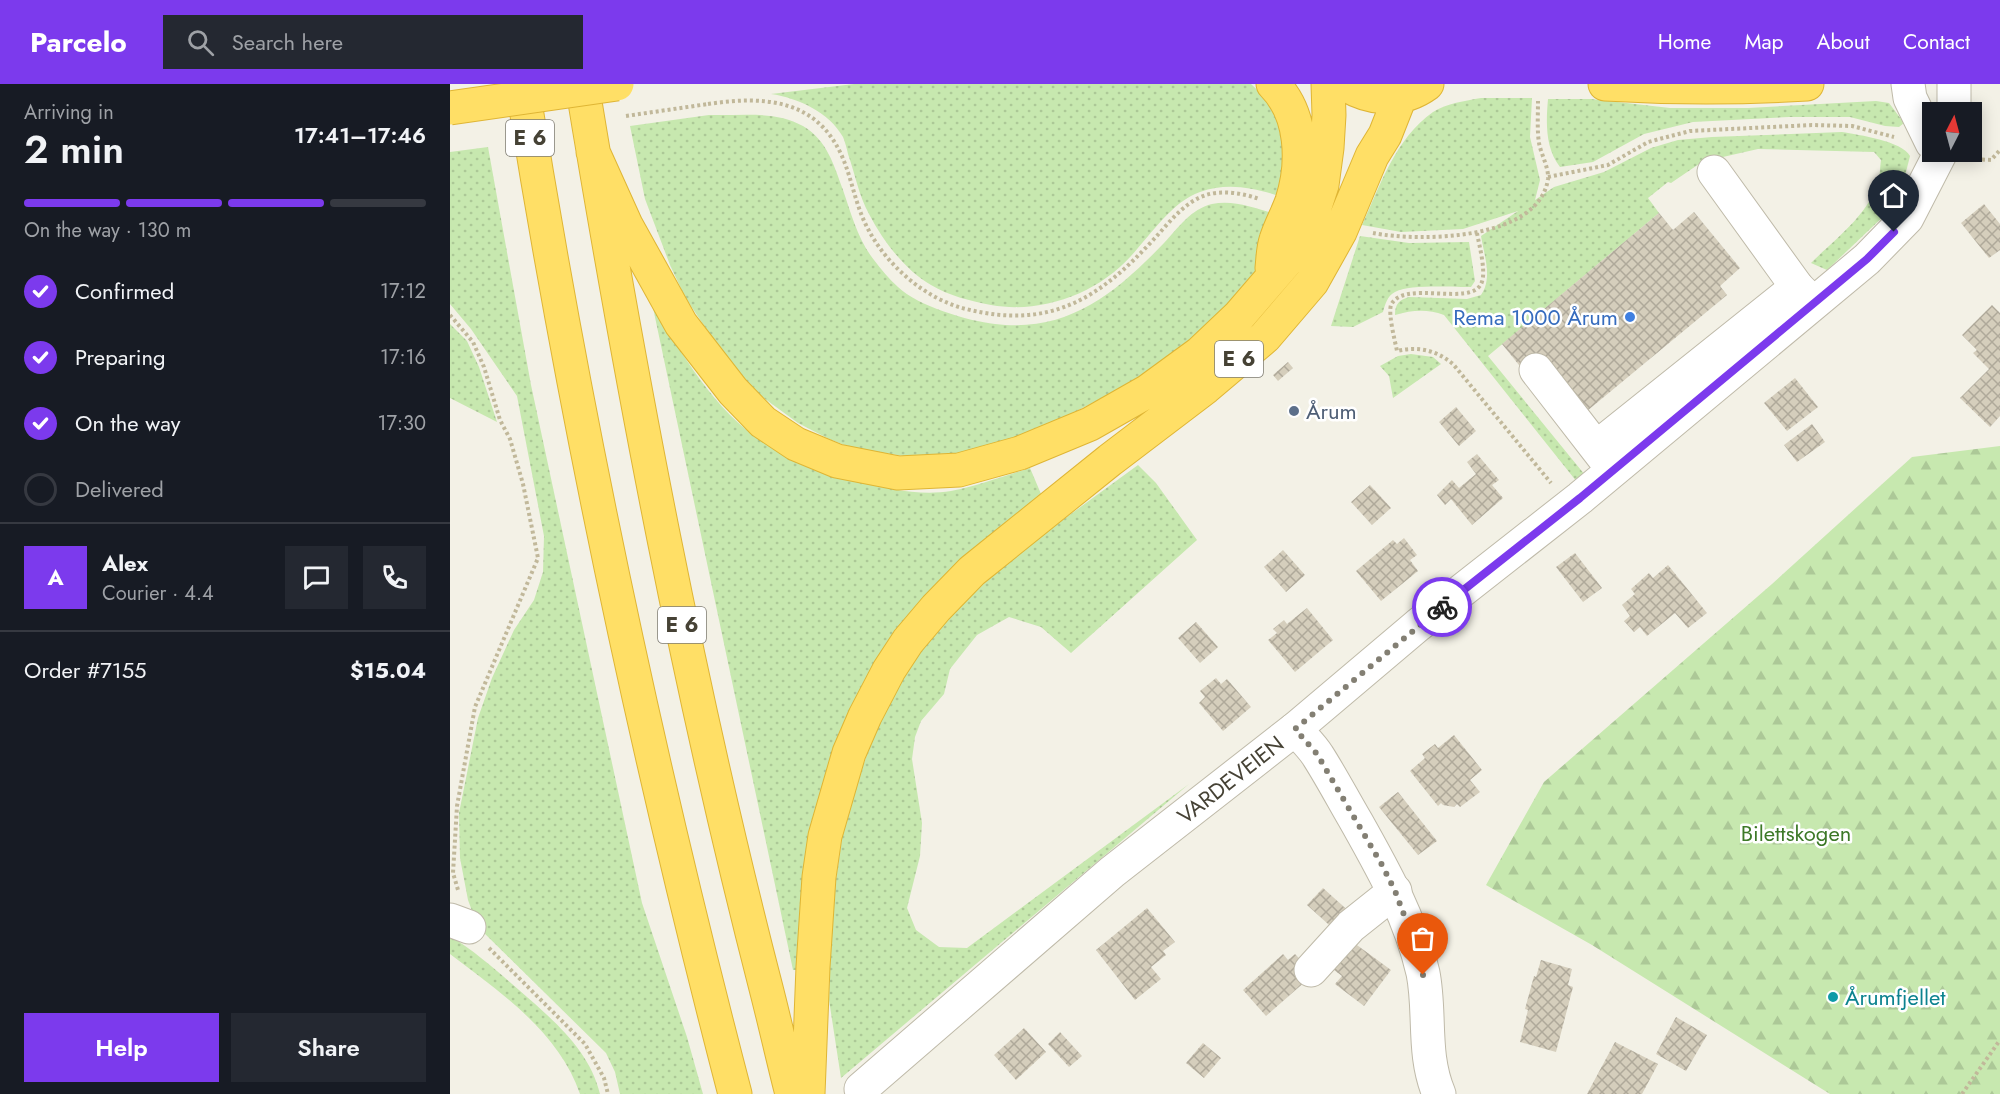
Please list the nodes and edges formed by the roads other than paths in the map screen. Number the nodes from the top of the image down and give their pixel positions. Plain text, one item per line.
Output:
1 (522, 84) edge
2 (582, 84) edge
3 (617, 84) edge
4 (1273, 84) edge
5 (1328, 84) edge
6 (1345, 84) edge
7 (1605, 84) edge
8 (1807, 84) edge
9 (1908, 84) edge
10 (1954, 84) edge
11 (1414, 90) edge
12 (1954, 102) edge
13 (450, 108) edge
14 (1922, 122) edge
15 (593, 152) junction
16 (1932, 162) edge
17 (1714, 172) dead end
18 (1269, 281) junction
19 (1805, 296) junction
20 (1536, 370) dead end
21 (1605, 458) junction
22 (1295, 729) junction
23 (1395, 891) junction
24 (1311, 970) dead end
25 (861, 1089) dead end
26 (735, 1094) edge
27 (792, 1094) edge
28 (808, 1094) edge
29 (1439, 1094) edge

1 - 26 highway, E 6
2 - 15 highway, E 6
3 - 13 highway, bridge
4 - 18 highway
5 - 18 highway, E 6
6 - 11 highway
7 - 8 highway
9 - 14 street
10 - 12 street
11 - 28 highway, E 6
15 - 18 highway, E 6
15 - 27 highway, E 6
16 - 19 street, VARDEVEIEN
17 - 19 street
19 - 21 street, VARDEVEIEN
20 - 21 street
21 - 22 street, VARDEVEIEN
22 - 23 street
22 - 25 street, VARDEVEIEN
23 - 24 street
23 - 29 street

